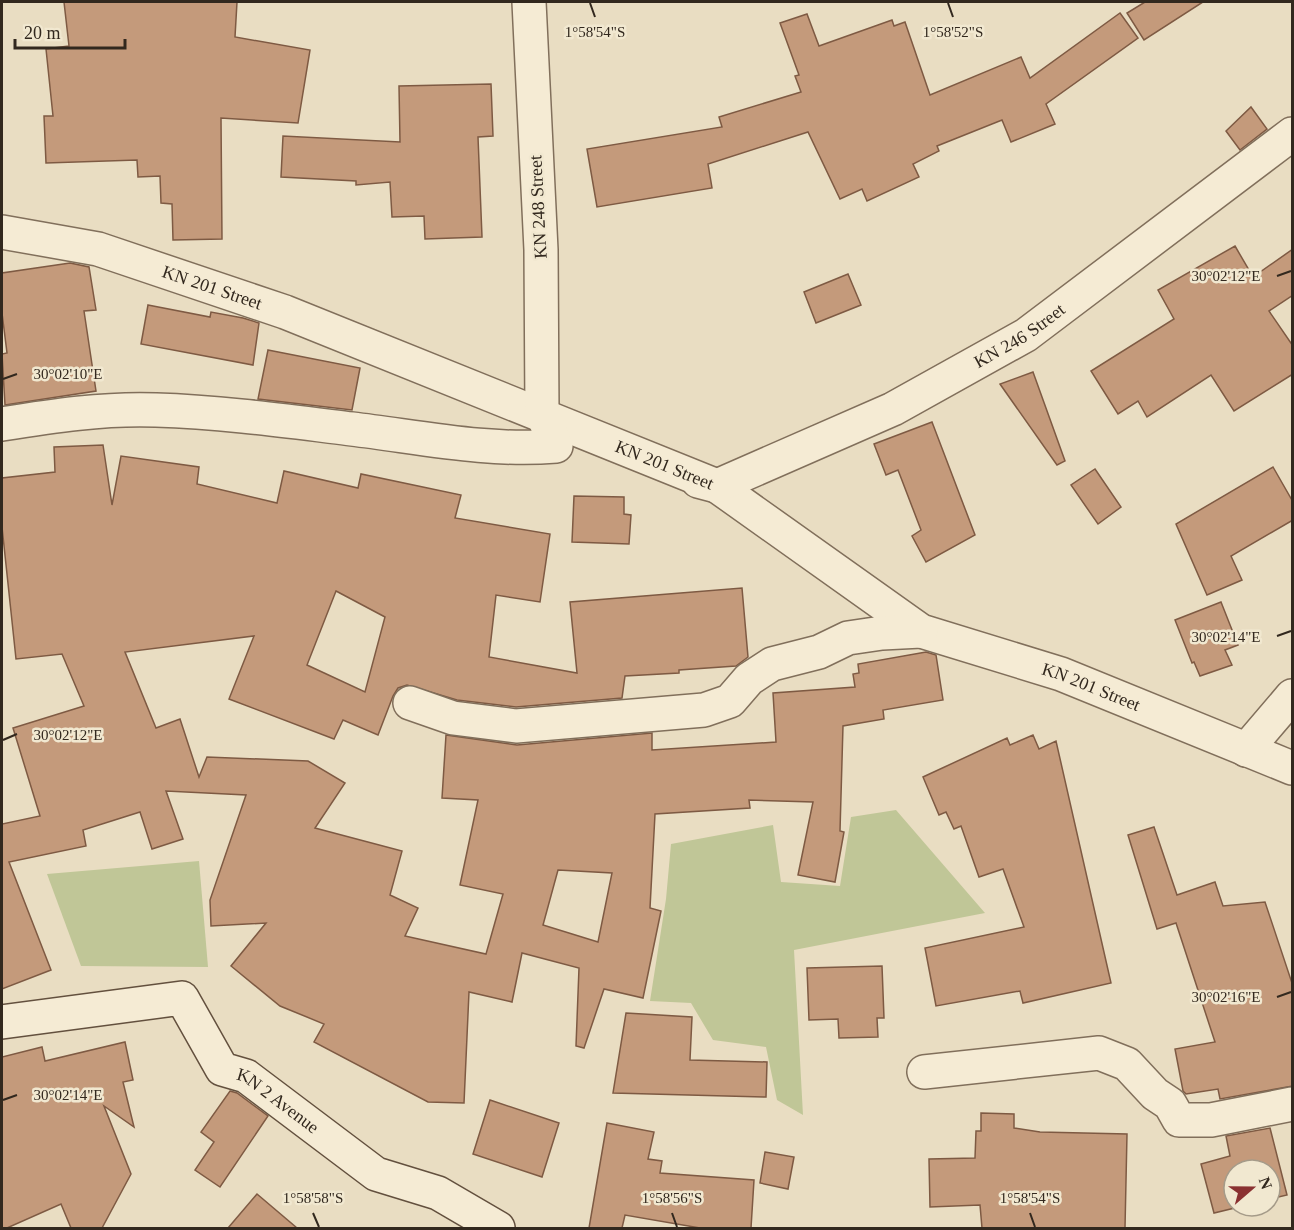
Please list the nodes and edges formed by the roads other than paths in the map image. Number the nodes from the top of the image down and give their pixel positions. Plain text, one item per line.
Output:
1 (529, 2) edge
2 (1293, 134) edge
3 (2, 232) edge
4 (542, 413) junction
5 (2, 424) edge
6 (556, 446) junction
7 (717, 486) junction
8 (921, 631) junction
9 (1293, 696) edge
10 (410, 703) dead end
11 (1246, 750) junction
12 (1293, 768) edge
13 (2, 1022) edge
14 (924, 1072) dead end
15 (1293, 1104) edge
16 (498, 1228) edge

1 - 4 street, KN 248 Street
2 - 7 street, KN 246 Street
3 - 4 street, KN 201 Street
4 - 6 street
4 - 7 street, KN 201 Street
5 - 6 street
6 - 7 street
7 - 8 street, KN 201 Street
8 - 10 street
8 - 11 street, KN 201 Street
9 - 11 street
11 - 12 street, KN 201 Street
13 - 16 street, KN 2 Avenue
14 - 15 street

